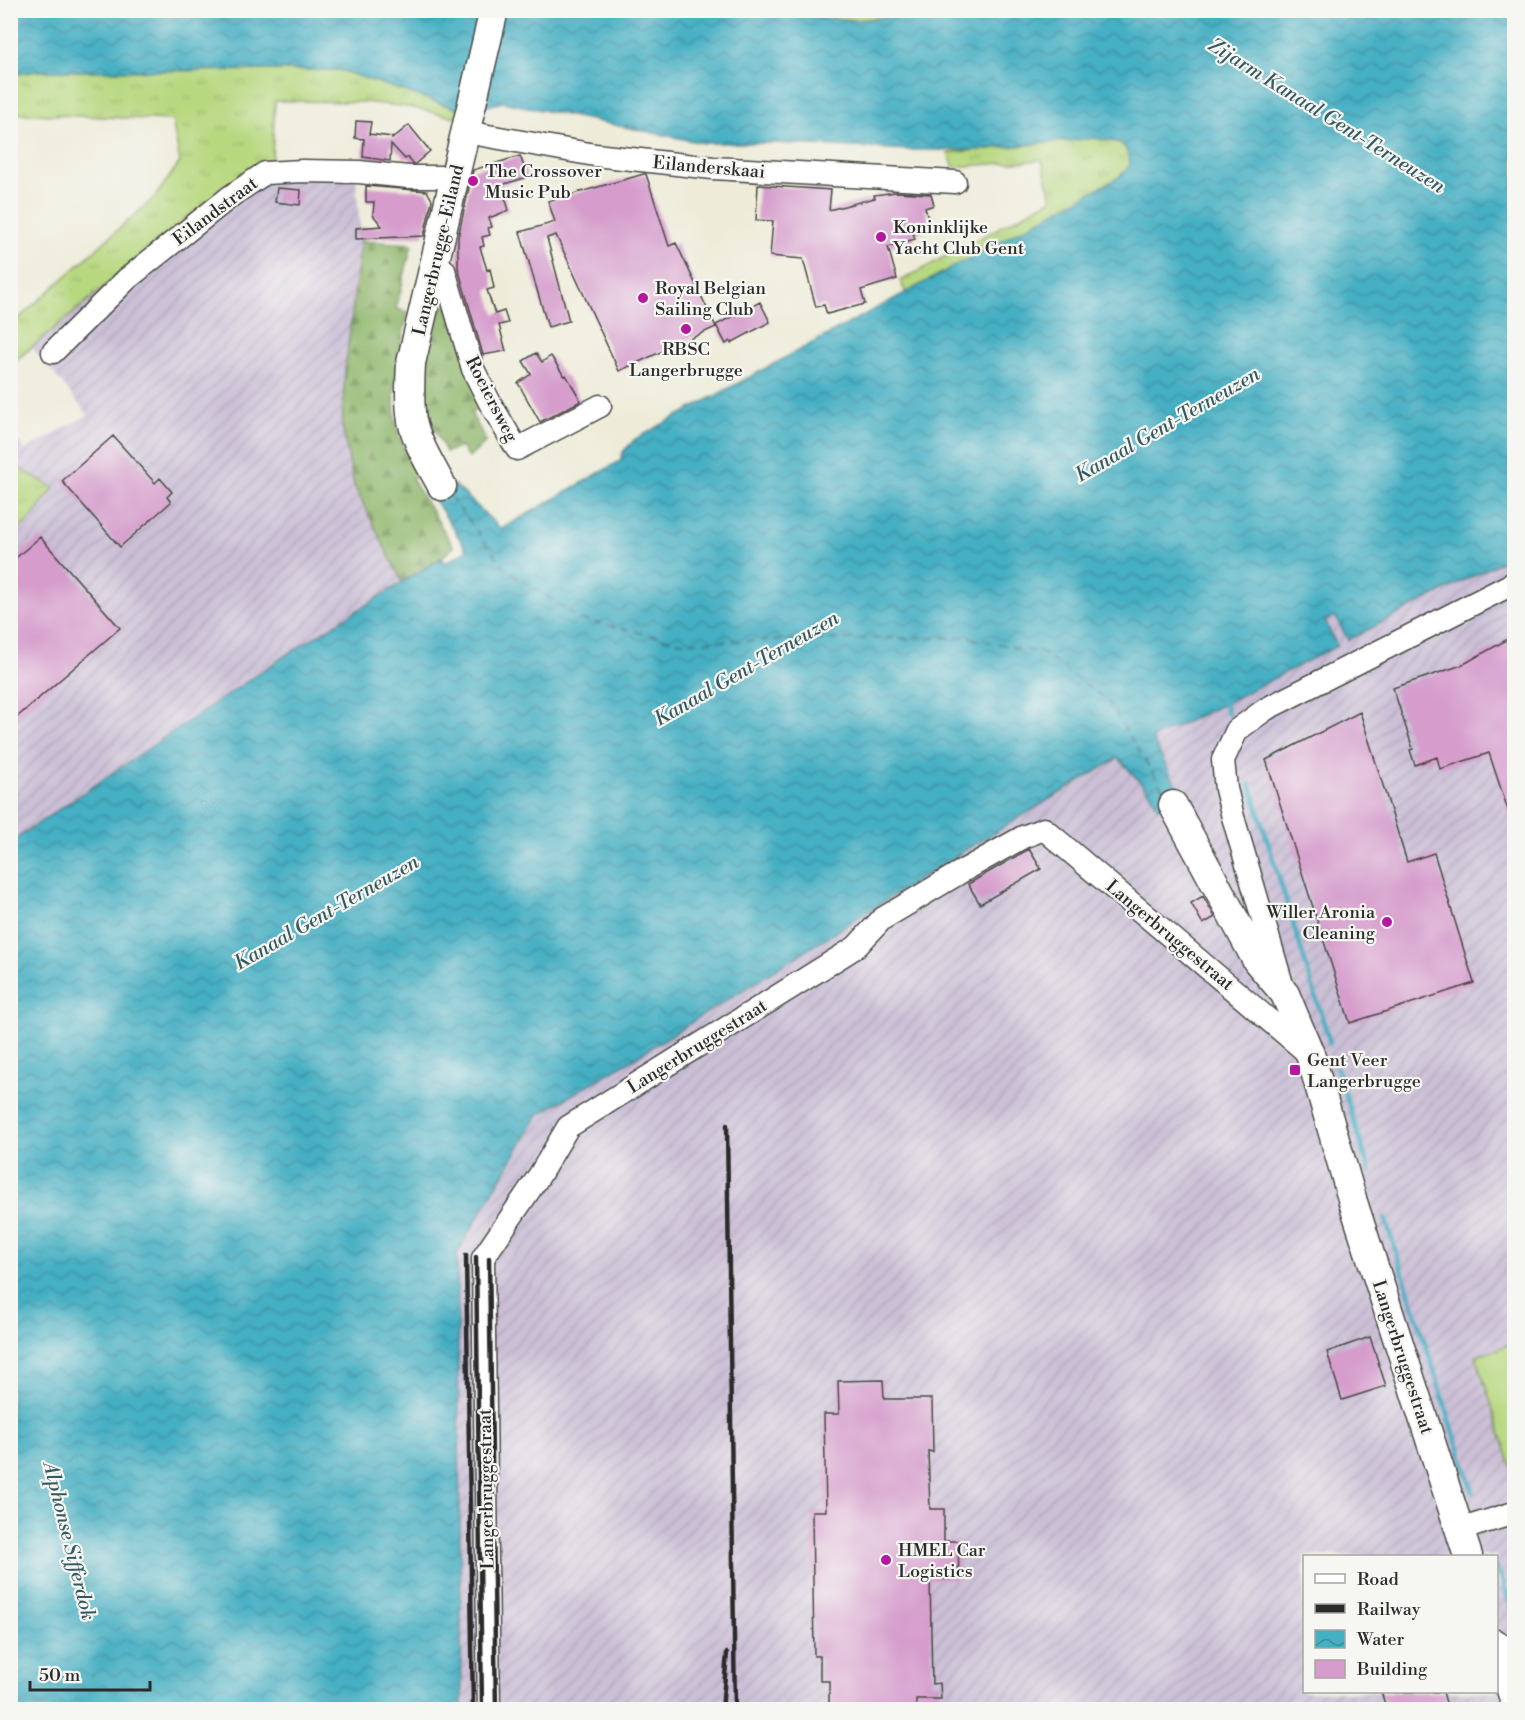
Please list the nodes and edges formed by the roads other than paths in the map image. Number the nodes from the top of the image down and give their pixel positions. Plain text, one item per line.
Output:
1 (494, 10) edge
2 (469, 120) junction
3 (454, 177) junction
4 (955, 182) dead end
5 (434, 268) junction
6 (53, 352) dead end
7 (600, 406) dead end
8 (442, 486) dead end
9 (1515, 583) edge
10 (1173, 805) dead end
11 (1285, 994) junction
12 (1310, 1054) junction
13 (1515, 1513) edge
14 (1459, 1530) junction
15 (1467, 1555) edge
16 (1498, 1647) edge
17 (1515, 1699) edge
18 (489, 1710) edge

1 - 2 main road, Langerbrugge-Eiland
2 - 3 main road, Langerbrugge-Eiland
2 - 4 street, Eilanderskaai
3 - 5 main road, Langerbrugge-Eiland
3 - 6 street, Eilandstraat
5 - 7 street, Roeiersweg
5 - 8 main road, Langerbrugge-Eiland
9 - 11 street, Langerbruggestraat
10 - 11 main road
11 - 12 main road, Langerbruggestraat
12 - 14 main road, Langerbruggestraat
12 - 18 street, Langerbruggestraat
13 - 14 street
14 - 15 main road, Langerbruggestraat
16 - 17 main road

